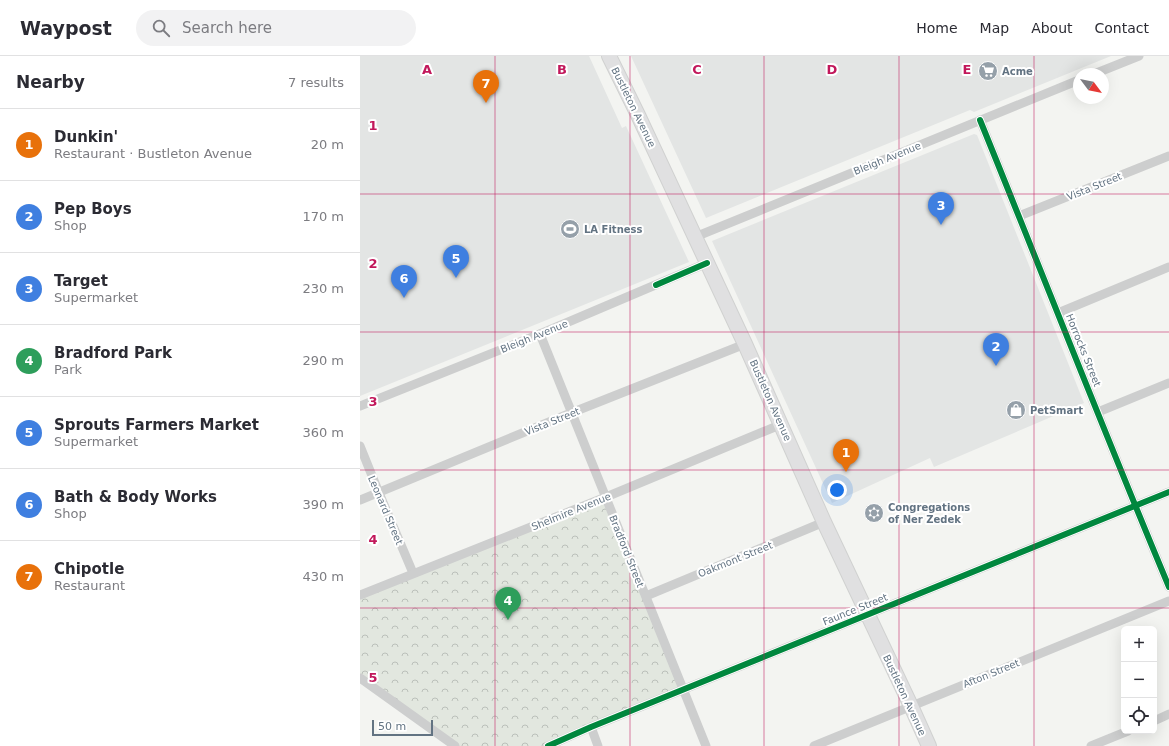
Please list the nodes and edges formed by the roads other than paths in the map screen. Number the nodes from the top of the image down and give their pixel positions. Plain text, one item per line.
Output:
1 (609, 56) edge
2 (1139, 56) edge
3 (1109, 68) edge
4 (1073, 82) edge
5 (980, 120) junction
6 (1169, 156) edge
7 (1019, 216) junction
8 (695, 237) junction
9 (707, 263) junction
10 (1169, 267) edge
11 (1058, 313) junction
12 (540, 334) junction
13 (745, 344) junction
14 (1169, 383) edge
15 (360, 406) edge
16 (1098, 412) junction
17 (572, 413) junction
18 (782, 424) junction
19 (360, 446) edge
20 (1169, 492) edge
21 (378, 493) junction
22 (606, 497) junction
23 (360, 500) edge
24 (1134, 506) junction
25 (824, 522) junction
26 (414, 573) junction
27 (1169, 587) edge
28 (360, 595) edge
29 (646, 596) junction
30 (1169, 601) edge
31 (868, 615) junction
32 (360, 678) edge
33 (684, 690) junction
34 (911, 706) junction
35 (1169, 714) edge
36 (1157, 719) edge
37 (591, 727) junction
38 (1121, 734) edge
39 (455, 746) edge
40 (548, 746) edge
41 (598, 746) edge
42 (706, 746) edge
43 (814, 746) edge
44 (929, 746) edge
45 (1091, 746) edge

1 - 8 main road, Bustleton Avenue
2 - 3 street
4 - 5 street, Bleigh Avenue
5 - 7 street, Horrocks Street
5 - 8 street, Bleigh Avenue
6 - 7 street, Vista Street
7 - 11 street, Horrocks Street
8 - 9 main road, Bustleton Avenue
9 - 12 street, Bleigh Avenue
9 - 13 main road, Bustleton Avenue
10 - 11 street
11 - 16 street, Horrocks Street
12 - 15 street, Bleigh Avenue
12 - 17 street, Bradford Street
13 - 17 street, Vista Street
13 - 18 main road, Bustleton Avenue
14 - 16 street
16 - 24 street, Horrocks Street
17 - 21 street, Vista Street
17 - 22 street, Bradford Street
18 - 22 street, Shelmire Avenue
18 - 25 main road, Bustleton Avenue
19 - 21 street, Leonard Street
20 - 24 street, Faunce Street
21 - 23 street, Vista Street
21 - 26 street, Leonard Street
22 - 26 street, Shelmire Avenue
22 - 29 street, Bradford Street
24 - 27 street, Horrocks Street
24 - 31 street, Faunce Street
25 - 29 street, Oakmont Street
25 - 31 main road, Bustleton Avenue
26 - 28 street, Shelmire Avenue
29 - 33 street, Bradford Street
30 - 34 street, Afton Street
31 - 33 street, Faunce Street
31 - 34 main road, Bustleton Avenue
32 - 39 street
33 - 37 street, Faunce Street
33 - 42 street, Bradford Street
34 - 43 street, Afton Street
34 - 44 main road, Bustleton Avenue
35 - 36 street
37 - 40 street, Faunce Street
37 - 41 street
38 - 45 street

